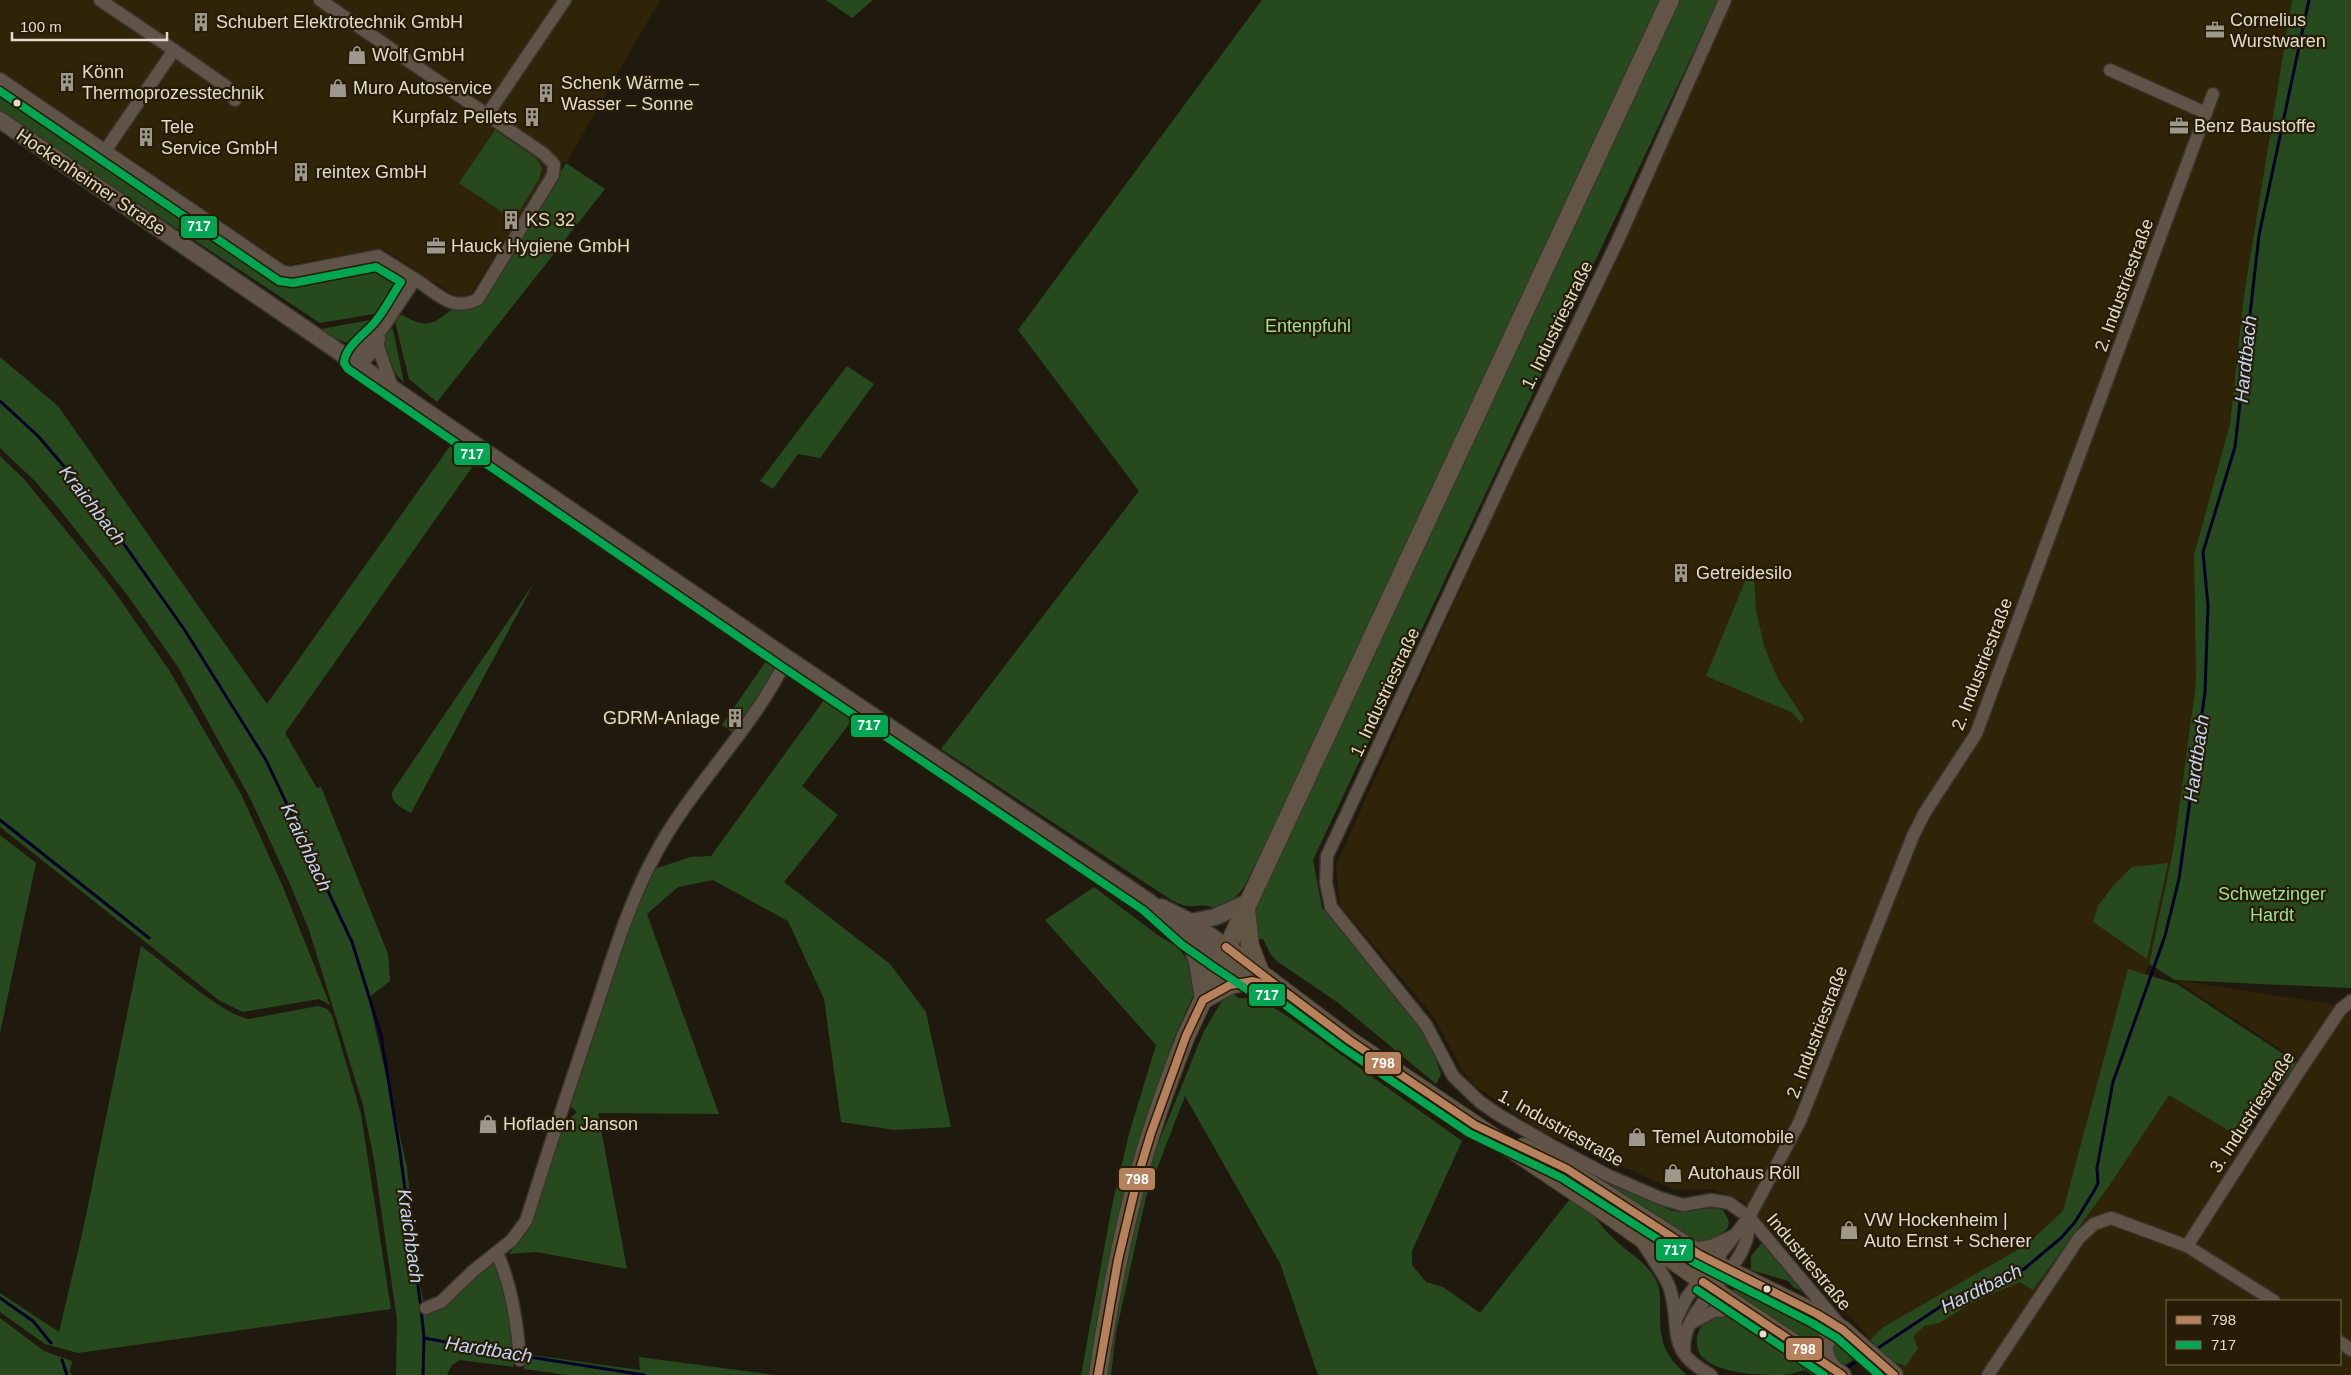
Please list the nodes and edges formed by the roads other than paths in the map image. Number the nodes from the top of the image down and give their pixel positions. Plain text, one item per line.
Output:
1 (100, 0) edge
2 (320, 0) edge
3 (564, 0) edge
4 (1670, 0) edge
5 (1725, 0) edge
6 (174, 50) junction
7 (2110, 70) dead end
8 (0, 79) edge
9 (2213, 94) dead end
10 (235, 100) dead end
11 (2206, 113) junction
12 (487, 115) junction
13 (0, 120) edge
14 (105, 151) junction
15 (415, 279) junction
16 (382, 329) junction
17 (377, 344) junction
18 (357, 363) junction
19 (392, 387) junction
20 (786, 658) junction
21 (1246, 903) junction
22 (1189, 929) junction
23 (1223, 953) junction
24 (1256, 976) junction
25 (1204, 1000) junction
26 (2351, 1001) edge
27 (1475, 1125) junction
28 (1748, 1217) junction
29 (1735, 1235) junction
30 (1639, 1237) junction
31 (2186, 1246) junction
32 (1691, 1249) junction
33 (497, 1253) junction
34 (1721, 1266) junction
35 (1707, 1285) junction
36 (2272, 1300) edge
37 (426, 1308) dead end
38 (1742, 1309) junction
39 (1676, 1319) junction
40 (1689, 1325) junction
41 (1843, 1330) junction
42 (1684, 1353) junction
43 (519, 1355) dead end
44 (1837, 1372) edge
45 (1098, 1375) edge
46 (1711, 1375) edge
47 (1894, 1375) edge
48 (1988, 1375) edge

1 - 6 street
2 - 12 street
3 - 12 street
4 - 21 main road
5 - 28 street, 1. Industriestraße
6 - 10 street
6 - 14 street
7 - 11 street
8 - 14 street
9 - 11 street, 2. Industriestraße
11 - 28 street, 2. Industriestraße
12 - 15 street
13 - 18 street, Hockenheimer Straße
14 - 15 street
15 - 16 street
16 - 17 street
16 - 18 street
17 - 18 street
17 - 19 street
18 - 19 street, Hockenheimer Straße
19 - 20 street, Hockenheimer Straße
20 - 22 street, Hockenheimer Straße
20 - 33 street
21 - 22 street
21 - 23 main road
21 - 24 main road
22 - 23 street, Hockenheimer Straße
22 - 25 street
23 - 24 main road, Hockenheimer Straße
23 - 25 main road
24 - 25 main road
24 - 27 main road, Hockenheimer Straße
25 - 45 main road
26 - 31 street, 3. Industriestraße
27 - 30 main road
27 - 32 main road
28 - 29 street, 2. Industriestraße
28 - 34 street
28 - 41 street, Industriestraße
29 - 32 street, 2. Industriestraße
29 - 34 street, 2. Industriestraße
30 - 35 main road
30 - 39 street
31 - 36 street
31 - 48 street
32 - 34 main road
33 - 37 street
33 - 43 street
34 - 35 street
34 - 41 main road
35 - 38 main road
35 - 39 street
35 - 40 street
38 - 40 street
38 - 44 main road
39 - 42 street
40 - 42 street
41 - 44 main road
41 - 47 main road
42 - 46 street

